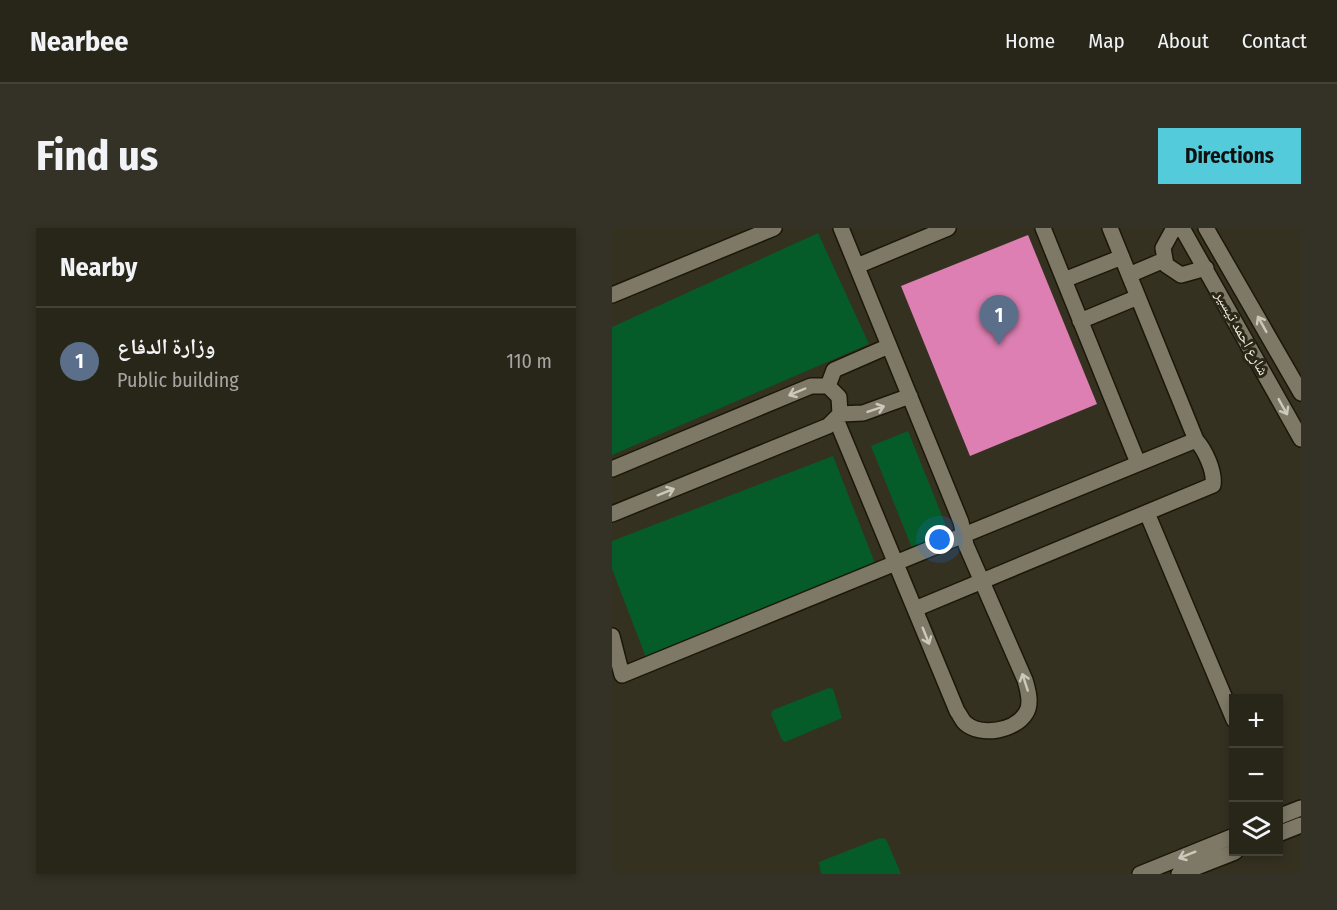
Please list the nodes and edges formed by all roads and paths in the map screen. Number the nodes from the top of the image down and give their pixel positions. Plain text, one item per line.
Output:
1 (774, 228) edge
2 (842, 228) edge
3 (948, 228) edge
4 (1043, 228) edge
5 (1110, 228) edge
6 (1207, 228) edge
7 (1181, 231) edge
8 (1122, 257) junction
9 (1226, 260) junction
10 (1164, 261) junction
11 (857, 266) junction
12 (1207, 270) junction
13 (1129, 275) junction
14 (1064, 280) junction
15 (612, 295) edge
16 (1138, 297) junction
17 (1080, 321) junction
18 (889, 346) junction
19 (828, 386) junction
20 (1301, 393) edge
21 (910, 396) junction
22 (838, 417) junction
23 (1301, 439) edge
24 (1196, 440) junction
25 (1138, 463) junction
26 (612, 469) edge
27 (1147, 513) junction
28 (612, 514) edge
29 (964, 535) junction
30 (896, 563) junction
31 (981, 582) junction
32 (915, 609) junction
33 (612, 636) edge
34 (1229, 710) edge
35 (1301, 808) edge
36 (1283, 815) edge
37 (1301, 825) edge
38 (1283, 832) edge
39 (1229, 838) edge
40 (1229, 854) edge
41 (1145, 873) edge
42 (1179, 874) edge

1 - 15 street
2 - 11 street
3 - 11 street
4 - 14 street
5 - 8 street
6 - 7 street
6 - 9 street, شارع احمد تيسير
7 - 10 street
7 - 12 street, شارع احمد تيسير
8 - 13 street
8 - 14 street
9 - 12 street
20 -> 9 street, شارع احمد تيسير
10 - 12 street
10 - 13 street
11 - 18 street
12 -> 23 street, شارع احمد تيسير
13 - 16 street
14 - 17 street
16 - 17 street
16 - 24 street
17 - 25 street
18 - 19 street
18 - 21 street
19 - 22 street
19 -> 26 street
22 -> 21 street
21 - 29 street
28 -> 22 street
22 - 30 street
24 - 25 street
24 - 27 street
25 - 29 street
27 - 31 street
27 - 34 street
29 - 30 street
29 - 31 street
30 - 32 street
30 - 33 street
31 - 32 street
32 -> 31 street
35 - 36 street
37 - 38 street
39 -> 41 street
40 - 42 street

